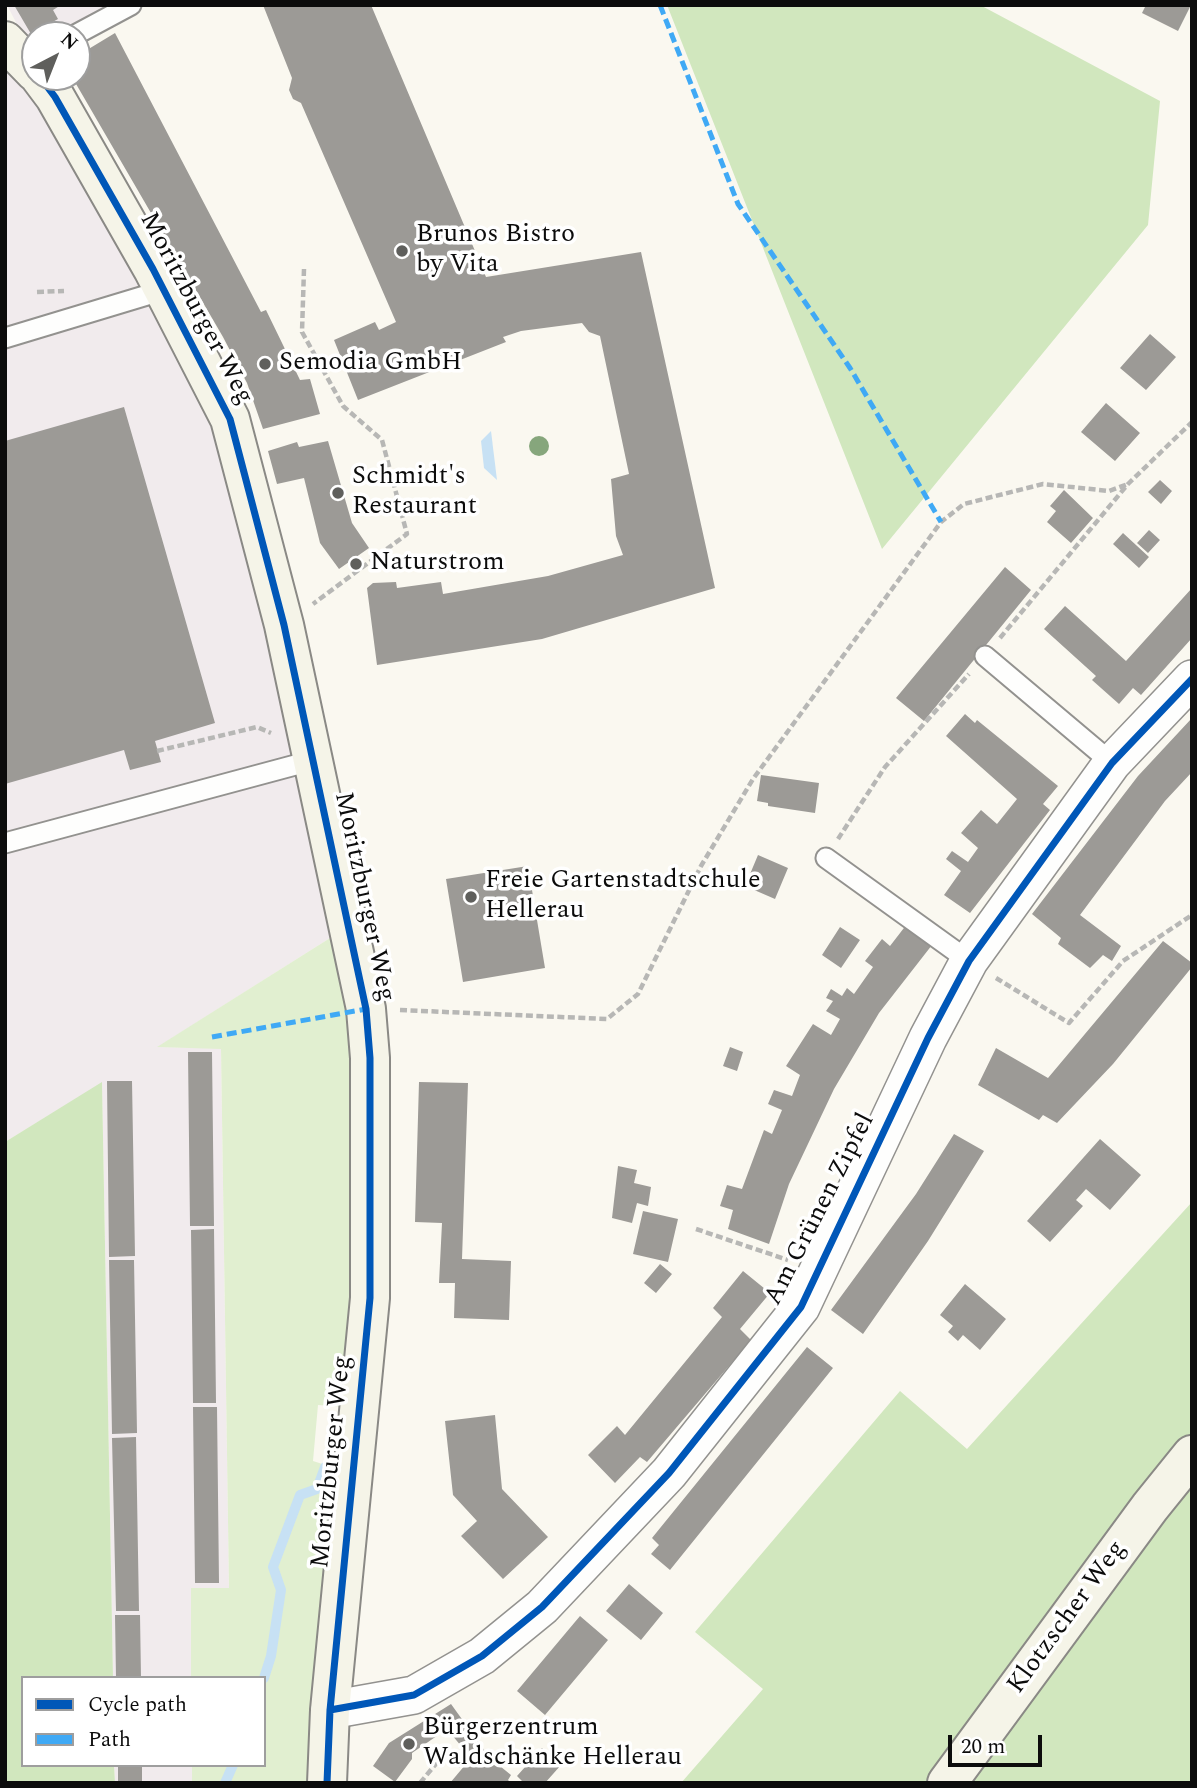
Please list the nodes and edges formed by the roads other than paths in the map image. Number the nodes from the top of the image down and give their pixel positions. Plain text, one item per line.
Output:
1 (131, 5) edge
2 (91, 26) edge
3 (50, 91) edge
4 (164, 290) junction
5 (5, 338) edge
6 (985, 656) dead end
7 (1192, 679) edge
8 (310, 743) junction
9 (1112, 763) junction
10 (5, 844) edge
11 (826, 858) dead end
12 (969, 961) junction
13 (1192, 1455) edge
14 (330, 1710) junction
15 (327, 1783) edge
16 (947, 1783) edge

1 - 2 lane
3 - 4 street, Moritzburger Weg
4 - 5 lane
4 - 8 street, Moritzburger Weg
6 - 9 lane
7 - 9 street, Am Grünen Zipfel
8 - 10 lane
8 - 14 street, Moritzburger Weg
9 - 12 street, Am Grünen Zipfel
11 - 12 lane
12 - 14 street, Am Grünen Zipfel
13 - 16 street, Klotzscher Weg
14 - 15 street, Moritzburger Weg

